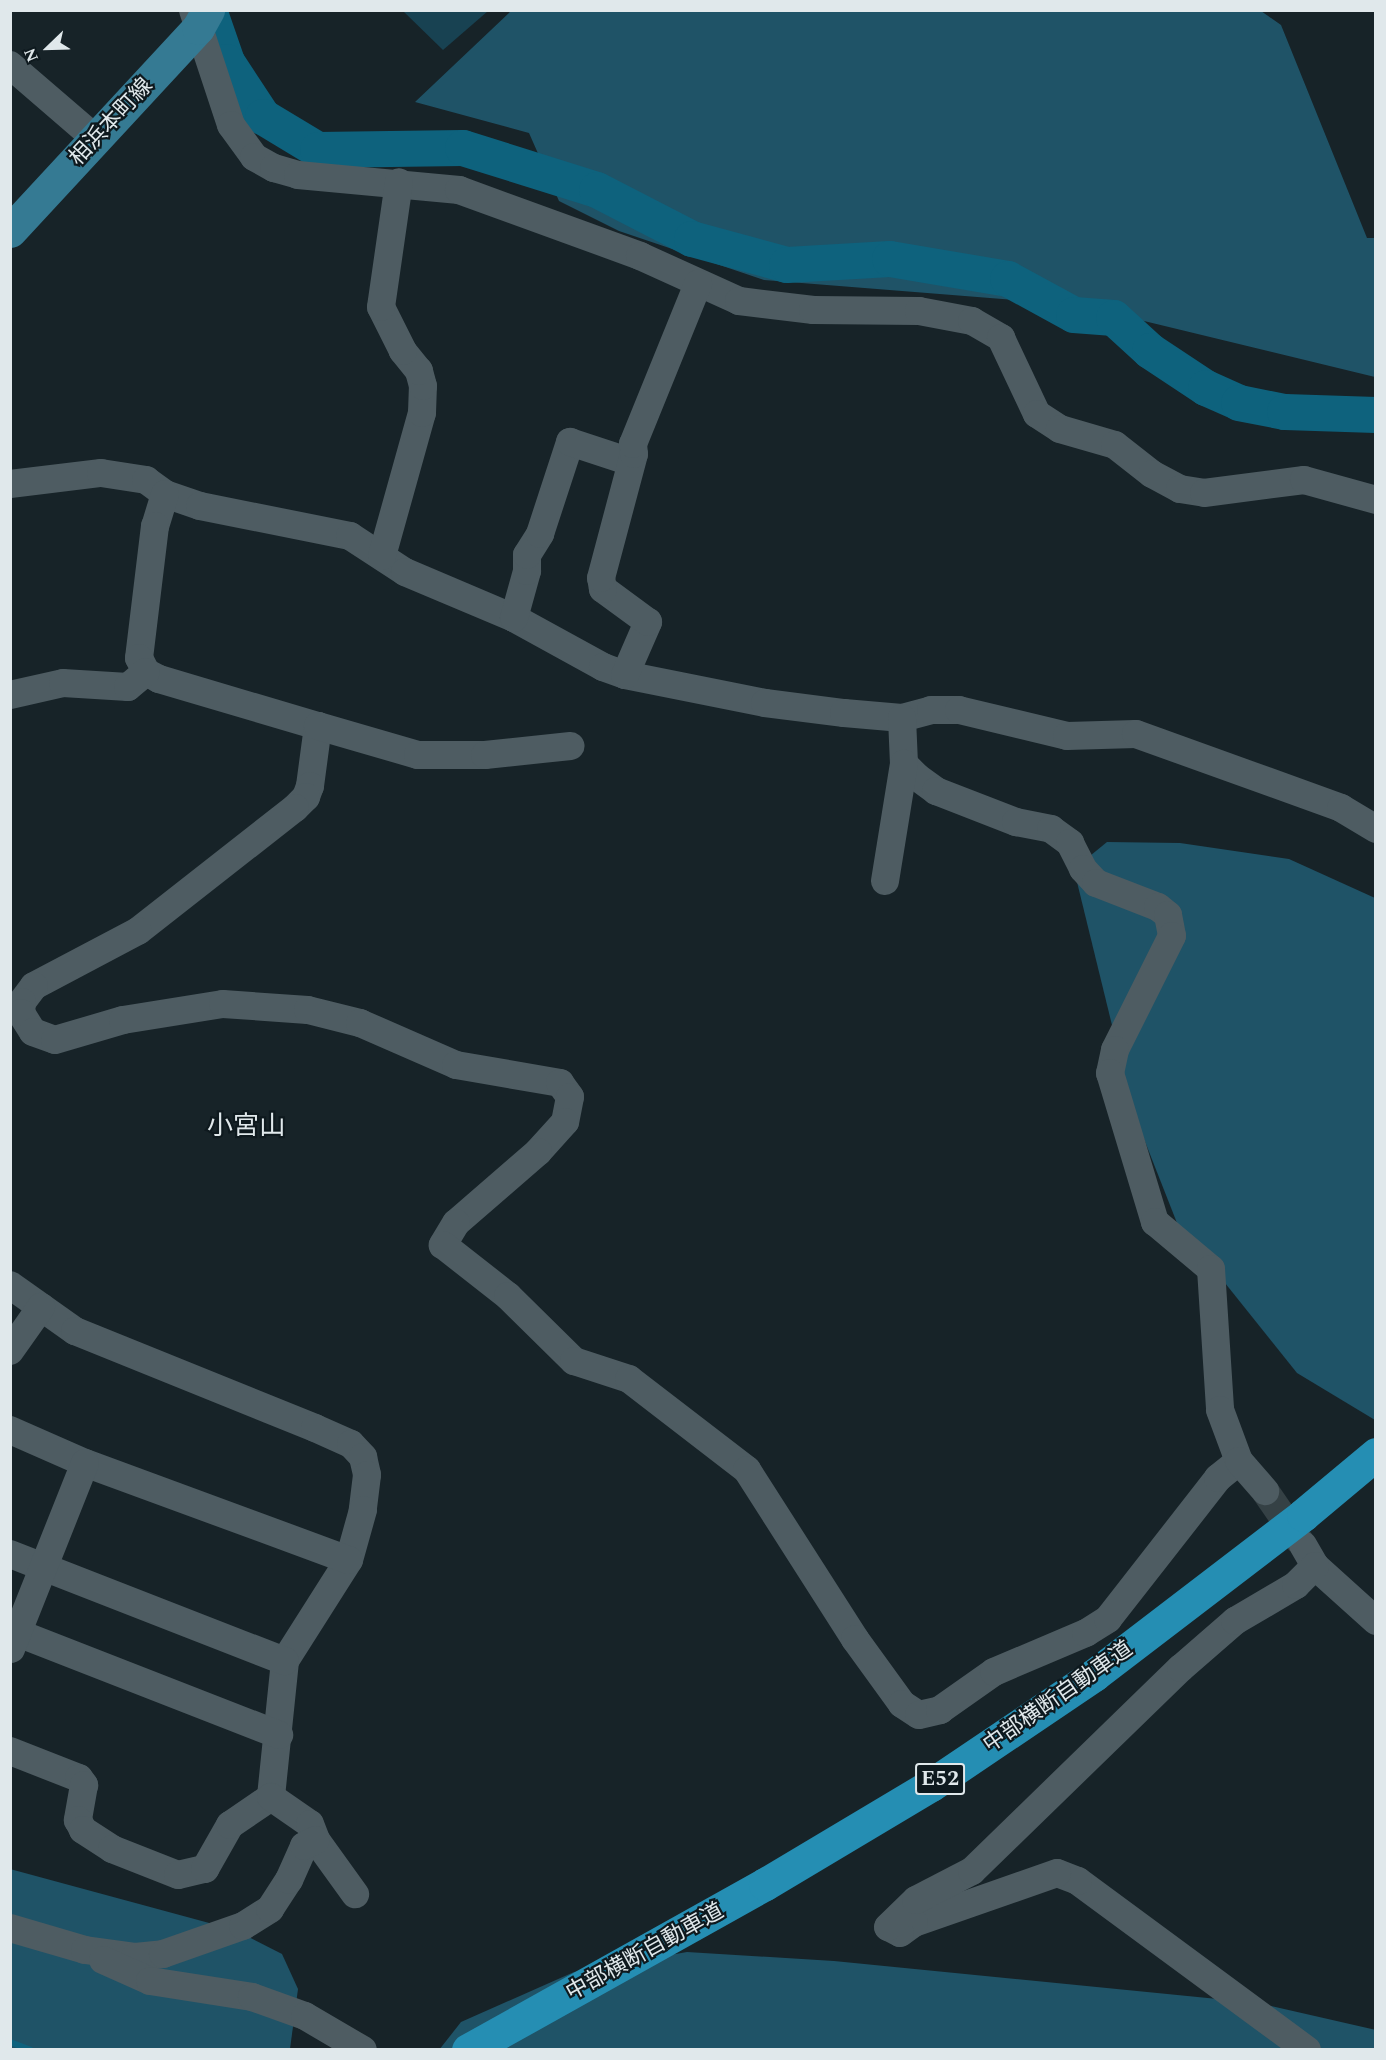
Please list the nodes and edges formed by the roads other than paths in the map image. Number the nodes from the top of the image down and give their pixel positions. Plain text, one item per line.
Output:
1 (201, 18) edge
2 (10, 65) edge
3 (95, 138) junction
4 (399, 182) junction
5 (10, 231) edge
6 (698, 284) junction
7 (632, 462) junction
8 (10, 484) edge
9 (165, 494) junction
10 (1376, 500) edge
11 (382, 556) junction
12 (514, 618) junction
13 (147, 672) junction
14 (625, 675) junction
15 (10, 695) edge
16 (902, 718) junction
17 (318, 726) junction
18 (571, 746) dead end
19 (904, 764) junction
20 (1376, 829) edge
21 (885, 881) dead end
22 (10, 1285) edge
23 (41, 1307) junction
24 (10, 1351) edge
25 (10, 1430) edge
26 (1376, 1454) edge
27 (1239, 1461) junction
28 (85, 1463) junction
29 (1264, 1491) tunnel mouth
30 (10, 1554) edge
31 (349, 1560) junction
32 (44, 1568) junction
33 (1376, 1621) edge
34 (13, 1638) edge
35 (285, 1660) junction
36 (279, 1735) junction
37 (10, 1751) edge
38 (271, 1797) junction
39 (316, 1840) junction
40 (355, 1894) dead end
41 (10, 1928) edge
42 (85, 1950) junction
43 (363, 2049) edge
44 (468, 2049) edge
45 (1306, 2049) edge

1 - 3 main road, 相浜本町線
1 - 4 street
2 - 3 street
3 - 5 main road, 相浜本町線
4 - 6 street
4 - 11 street
6 - 7 street
6 - 10 street
7 - 12 street
7 - 14 street
8 - 9 street
9 - 11 street
9 - 13 street
11 - 12 street
12 - 14 street
13 - 15 street
13 - 17 street
14 - 16 street
16 - 19 street
16 - 20 street
17 - 18 street
17 - 27 street
19 - 21 street
19 - 27 street
22 - 23 street
23 - 24 street
23 - 31 street
25 - 28 street
26 - 44 highway, 中部横断自動車道 / E52
27 - 29 street
28 - 31 street
28 - 32 street
30 - 32 street
31 - 35 street
32 - 34 street
32 - 35 street
33 - 45 street
34 - 36 street
35 - 36 street
36 - 38 street
37 - 38 street
38 - 39 street
39 - 40 street
39 - 42 street
41 - 42 street
42 - 43 street

